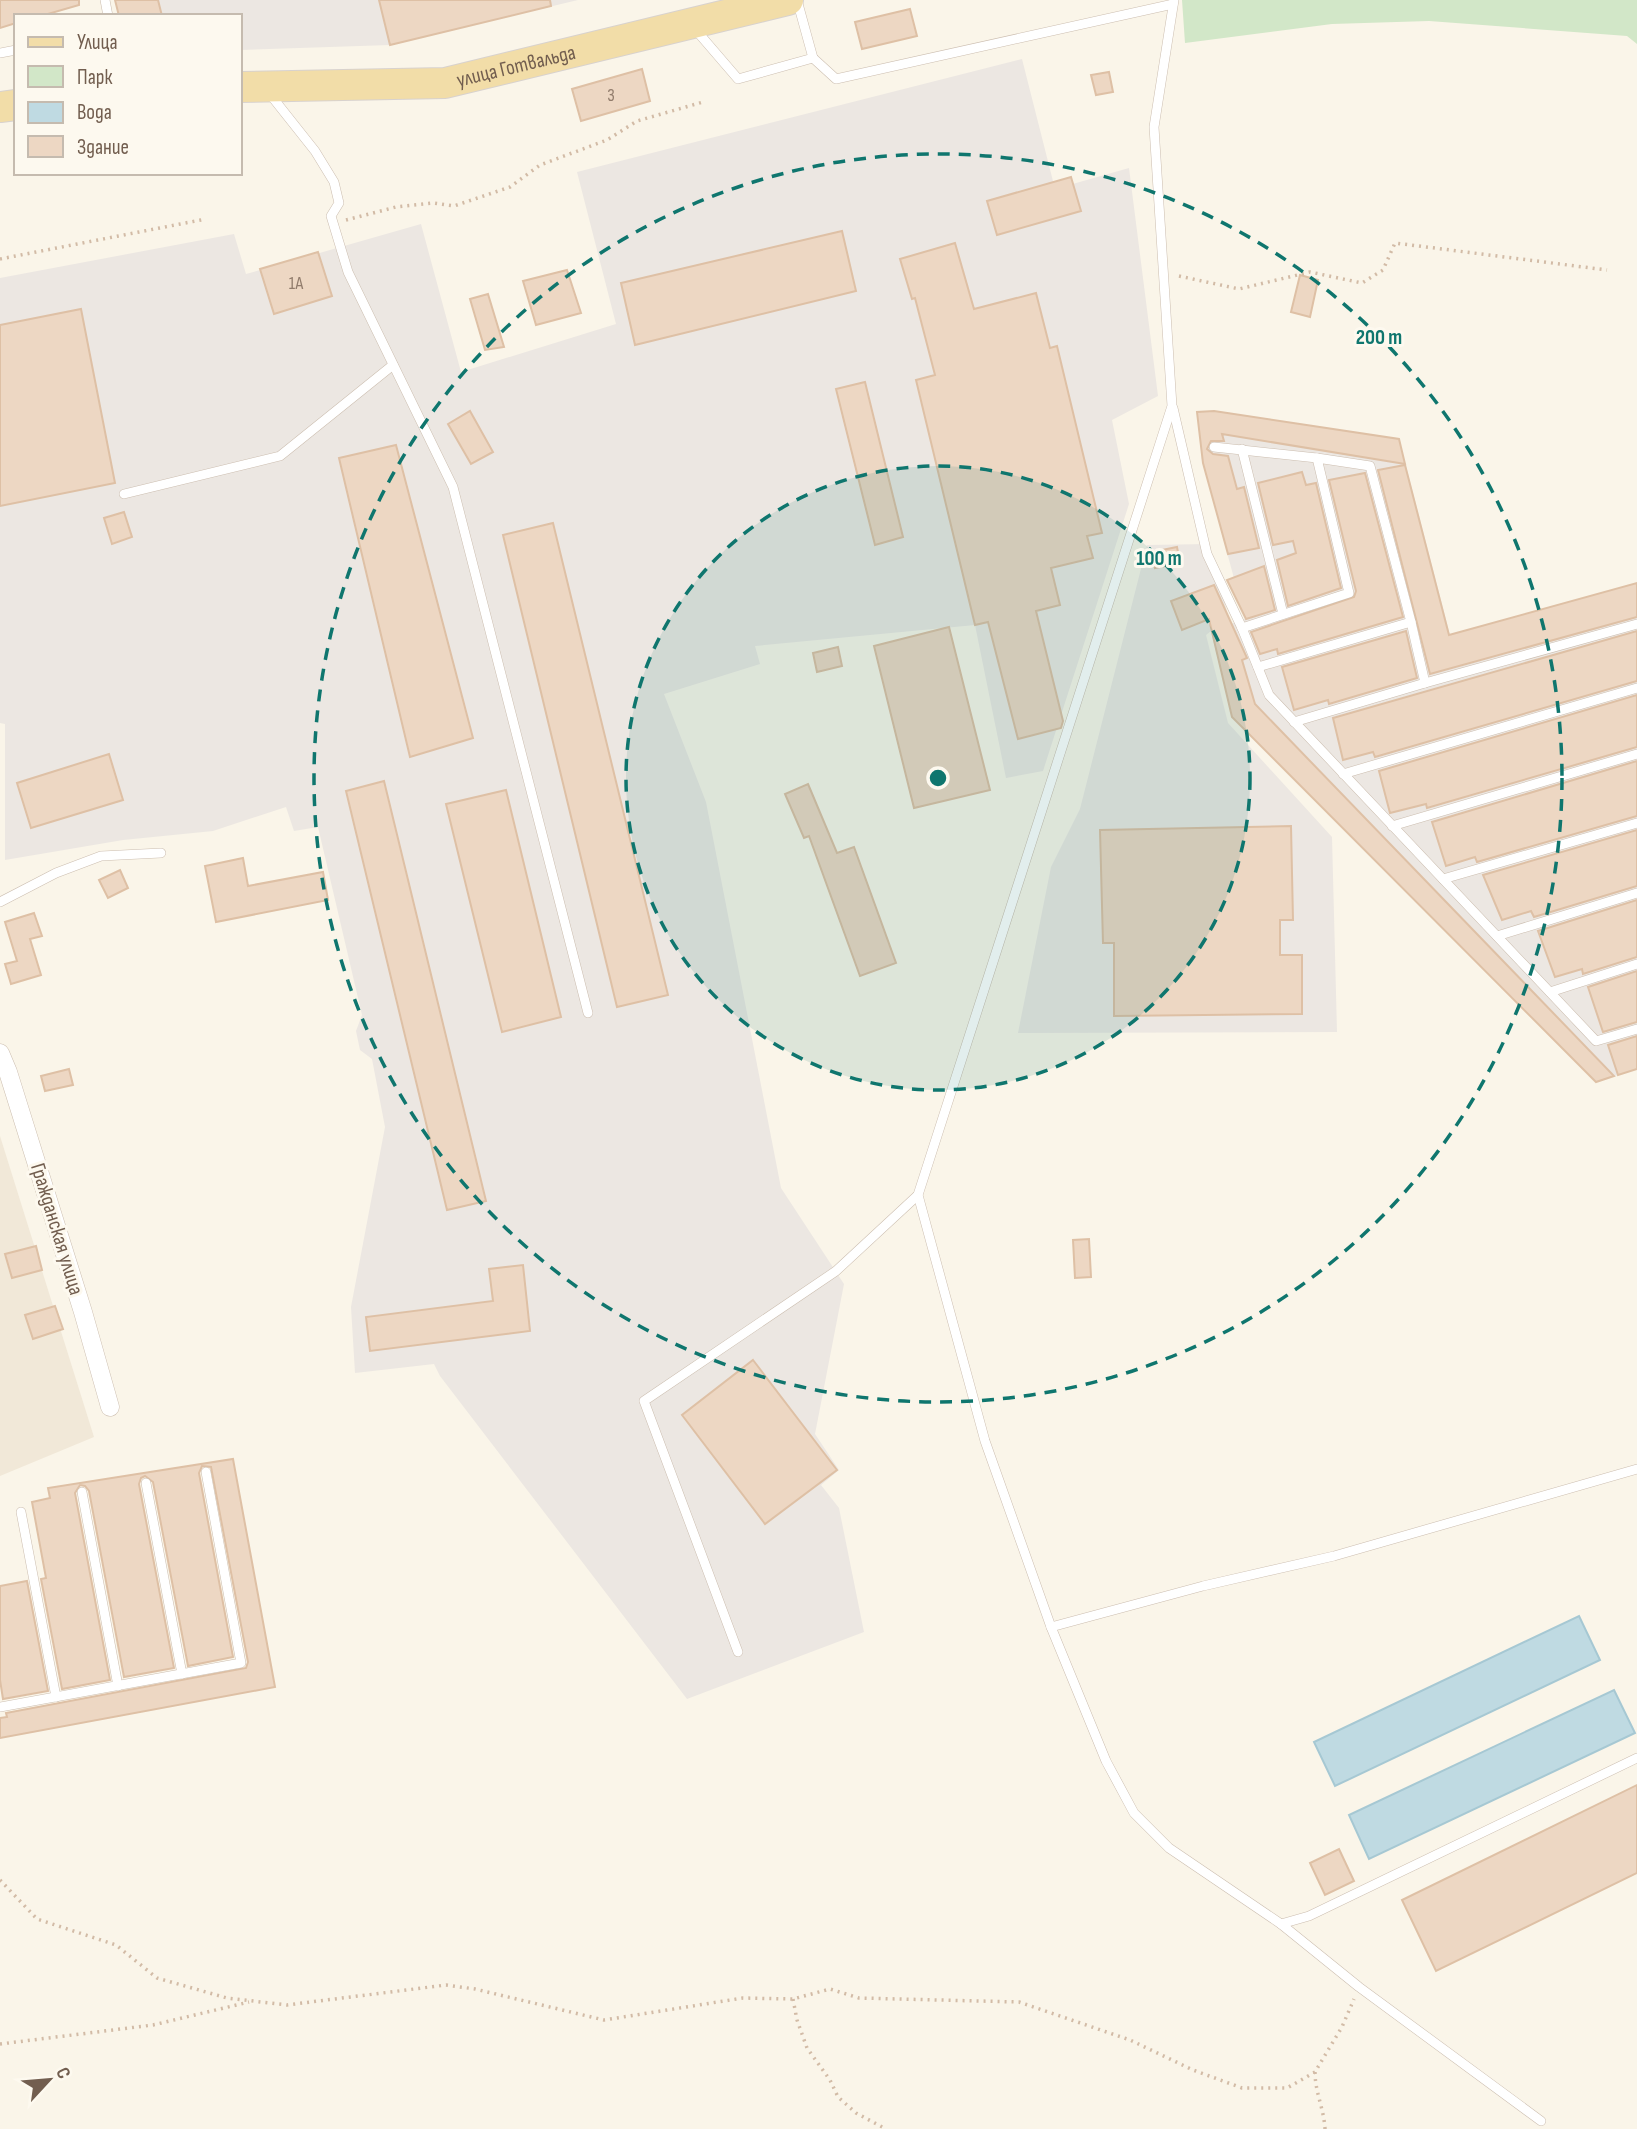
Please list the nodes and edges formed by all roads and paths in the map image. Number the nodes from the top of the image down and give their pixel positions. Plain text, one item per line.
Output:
1 (788, 0) edge
2 (797, 0) edge
3 (1174, 2) edge
4 (691, 25) junction
5 (813, 58) junction
6 (252, 87) edge
7 (703, 102) dead end
8 (206, 219) dead end
9 (334, 224) junction
10 (0, 259) edge
11 (1607, 270) dead end
12 (1163, 272) junction
13 (393, 365) junction
14 (1172, 406) junction
15 (1214, 447) dead end
16 (1242, 449) junction
17 (1317, 458) junction
18 (124, 494) dead end
19 (1283, 614) junction
20 (1410, 622) junction
21 (1637, 624) edge
22 (1242, 628) junction
23 (1258, 667) junction
24 (1425, 683) junction
25 (1637, 688) edge
26 (1294, 722) junction
27 (1637, 754) edge
28 (1343, 774) junction
29 (1637, 823) edge
30 (1392, 826) junction
31 (161, 853) dead end
32 (1443, 879) junction
33 (1637, 893) edge
34 (0, 902) edge
35 (1497, 936) junction
36 (1637, 964) edge
37 (1550, 992) junction
38 (588, 1013) dead end
39 (1637, 1028) edge
40 (0, 1053) edge
41 (918, 1195) junction
42 (110, 1407) dead end
43 (1637, 1469) edge
44 (206, 1472) dead end
45 (146, 1483) dead end
46 (82, 1492) dead end
47 (21, 1511) dead end
48 (1051, 1627) junction
49 (738, 1653) dead end
50 (182, 1674) junction
51 (118, 1686) junction
52 (56, 1697) junction
53 (0, 1707) edge
54 (1637, 1758) edge
55 (0, 1880) edge
56 (1281, 1924) junction
57 (1359, 1987) junction
58 (793, 1999) junction
59 (253, 2001) junction
60 (0, 2044) edge
61 (1315, 2072) junction
62 (1541, 2121) dead end
63 (886, 2129) edge
64 (1325, 2129) edge

1 - 4 main road, улица Готвальда
2 - 5 lane
3 - 5 lane
3 - 12 lane
4 - 5 lane
4 - 6 main road, улица Готвальда
6 - 9 lane
7 - 9 path
8 - 10 path
9 - 13 lane
11 - 12 path
12 - 14 lane
13 - 18 lane
13 - 38 lane
14 - 22 lane
14 - 41 lane
15 - 16 lane
16 - 17 lane
16 - 19 lane
17 - 19 lane
17 - 20 lane
19 - 22 lane
20 - 23 lane
20 - 24 lane
21 - 24 lane
22 - 23 lane
23 - 26 lane
24 - 26 lane
25 - 28 lane
26 - 28 lane
27 - 30 lane
28 - 30 lane
29 - 32 lane
30 - 32 lane
31 - 34 lane
32 - 35 lane
33 - 35 lane
35 - 37 lane
36 - 37 lane
37 - 39 lane
40 - 42 street, Гражданская улица
41 - 48 lane
41 - 49 lane
43 - 48 lane
44 - 50 lane
45 - 50 lane
46 - 51 lane
47 - 52 lane
48 - 56 lane
50 - 51 lane
51 - 52 lane
52 - 53 lane
54 - 56 lane
55 - 59 path
56 - 57 lane
57 - 61 path
57 - 62 lane
58 - 59 path
58 - 61 path
58 - 63 path
59 - 60 path
61 - 64 path

